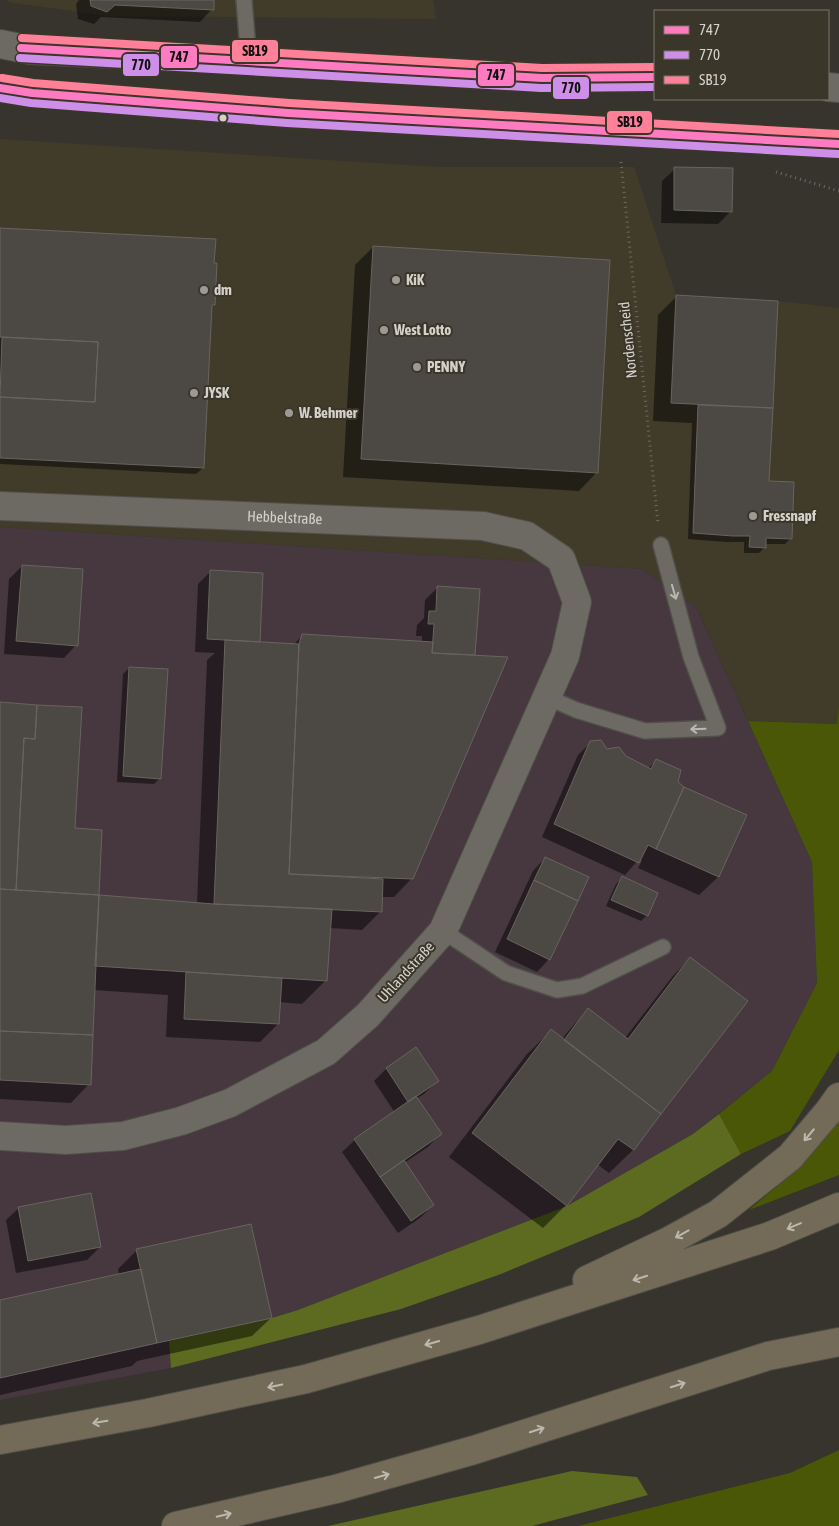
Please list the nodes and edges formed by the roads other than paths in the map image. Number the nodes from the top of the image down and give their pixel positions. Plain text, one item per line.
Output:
1 (244, 0) edge
2 (247, 38) dead end
3 (0, 44) edge
4 (654, 77) edge
5 (0, 88) edge
6 (839, 144) edge
7 (0, 506) edge
8 (660, 546) road end
9 (561, 559) joint
10 (547, 697) junction
11 (443, 931) junction
12 (663, 947) dead end
13 (839, 1097) edge
14 (0, 1136) edge
15 (839, 1206) edge
16 (839, 1321) edge
17 (479, 1330) junction
18 (839, 1342) edge
19 (768, 1356) junction
20 (0, 1440) edge
21 (176, 1526) edge

1 - 2 lane
3 - 4 main road
5 - 6 main road
7 - 9 main road, Hebbelstraße
8 -> 10 lane
9 - 10 main road, Uhlandstraße
10 - 11 main road, Uhlandstraße
11 - 12 lane
11 - 14 main road, Uhlandstraße
13 -> 17 highway
15 -> 17 highway
16 - 19 highway
17 -> 20 highway
18 - 19 highway
21 -> 19 highway

